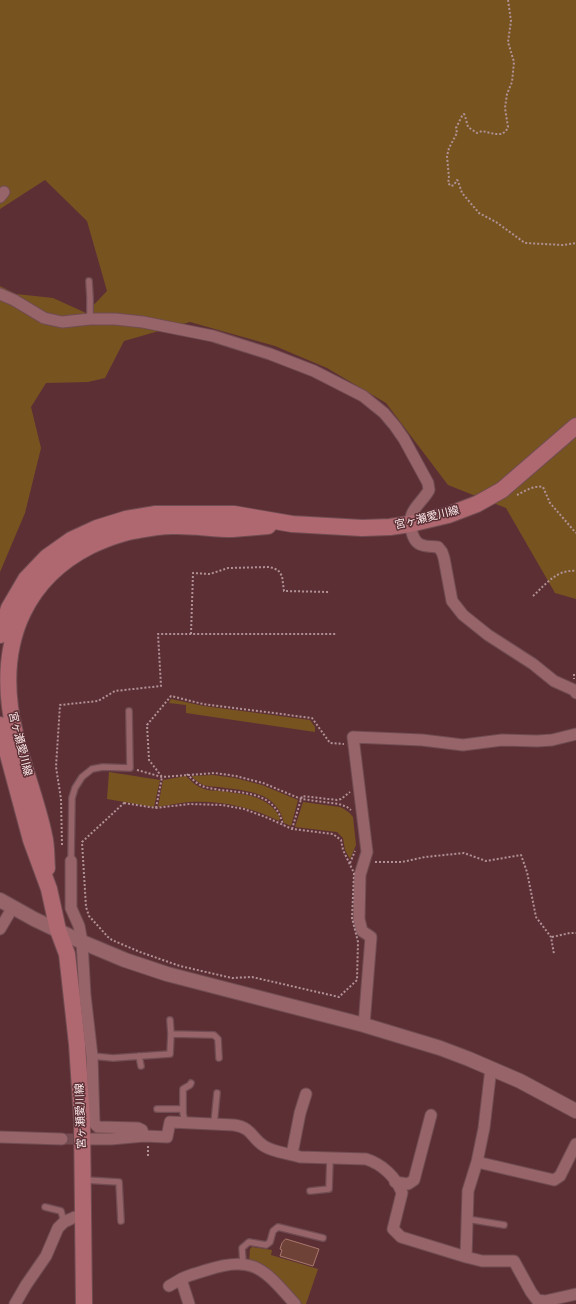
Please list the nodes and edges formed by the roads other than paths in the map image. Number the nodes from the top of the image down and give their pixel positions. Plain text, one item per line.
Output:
1 (89, 281) dead end
2 (0, 294) edge
3 (90, 319) junction
4 (576, 426) edge
5 (292, 524) junction
6 (410, 524) junction
7 (0, 635) edge
8 (576, 692) edge
9 (129, 711) dead end
10 (0, 725) edge
11 (576, 734) edge
12 (72, 861) joint
13 (49, 889) junction
14 (0, 900) edge
15 (13, 907) junction
16 (0, 929) edge
17 (58, 930) junction
18 (82, 942) junction
19 (170, 1020) dead end
20 (364, 1025) junction
21 (171, 1034) junction
22 (218, 1049) junction
23 (226, 1049) dead end
24 (92, 1056) junction
25 (139, 1056) junction
26 (219, 1058) dead end
27 (141, 1066) dead end
28 (491, 1068) junction
29 (191, 1083) dead end
30 (217, 1094) dead end
31 (308, 1101) dead end
32 (157, 1109) dead end
33 (184, 1111) junction
34 (576, 1111) edge
35 (185, 1122) junction
36 (431, 1122) dead end
37 (88, 1124) junction
38 (214, 1124) junction
39 (144, 1136) junction
40 (0, 1137) edge
41 (62, 1139) tunnel mouth
42 (91, 1139) tunnel mouth
43 (576, 1144) edge
44 (292, 1154) junction
45 (330, 1158) junction
46 (477, 1162) junction
47 (82, 1180) junction
48 (395, 1182) junction
49 (310, 1192) dead end
50 (45, 1207) dead end
51 (121, 1209) junction
52 (128, 1209) dead end
53 (69, 1219) junction
54 (467, 1219) junction
55 (121, 1221) dead end
56 (504, 1225) dead end
57 (323, 1238) dead end
58 (466, 1257) junction
59 (243, 1263) junction
60 (181, 1279) junction
61 (169, 1286) dead end
62 (576, 1294) edge
63 (553, 1302) edge
64 (15, 1304) edge
65 (75, 1304) edge
66 (84, 1304) edge
67 (188, 1304) edge
68 (295, 1304) edge

1 - 3 lane
2 - 3 street
3 - 6 street
4 - 6 main road, 宮ヶ瀬愛川線
5 - 6 main road, 宮ヶ瀬愛川線
5 - 7 main road, 宮ヶ瀬愛川線
5 - 13 main road, 宮ヶ瀬愛川線
6 - 8 street
9 - 12 lane
10 - 13 main road, 宮ヶ瀬愛川線
11 - 20 street
12 - 18 street
13 - 17 main road, 宮ヶ瀬愛川線
14 - 15 street
15 - 16 street
15 - 17 street
17 - 18 street
17 - 37 main road, 宮ヶ瀬愛川線
17 - 53 main road, 宮ヶ瀬愛川線
18 - 20 street
18 - 24 street
19 - 21 lane
20 - 28 street
21 - 22 lane
21 - 25 lane
22 - 23 lane
22 - 26 lane
24 - 25 lane
24 - 37 street
25 - 27 lane
28 - 34 street
28 - 46 street
29 - 33 lane
30 - 38 lane
31 - 44 street
32 - 33 lane
33 - 35 lane
35 - 38 street
35 - 39 street
36 - 48 street
37 - 39 street
37 - 47 main road, 宮ヶ瀬愛川線
38 - 44 street
39 - 42 street
40 - 41 street
43 - 46 street
44 - 45 street
45 - 48 street
45 - 49 lane
46 - 54 street
47 - 51 lane
47 - 66 main road, 宮ヶ瀬愛川線
48 - 58 street
50 - 53 lane
51 - 52 lane
51 - 55 lane
53 - 64 street
53 - 65 main road, 宮ヶ瀬愛川線
54 - 56 lane
54 - 58 street
57 - 59 lane
58 - 63 street
59 - 60 street
59 - 68 street
60 - 61 street
60 - 67 street
62 - 63 street

